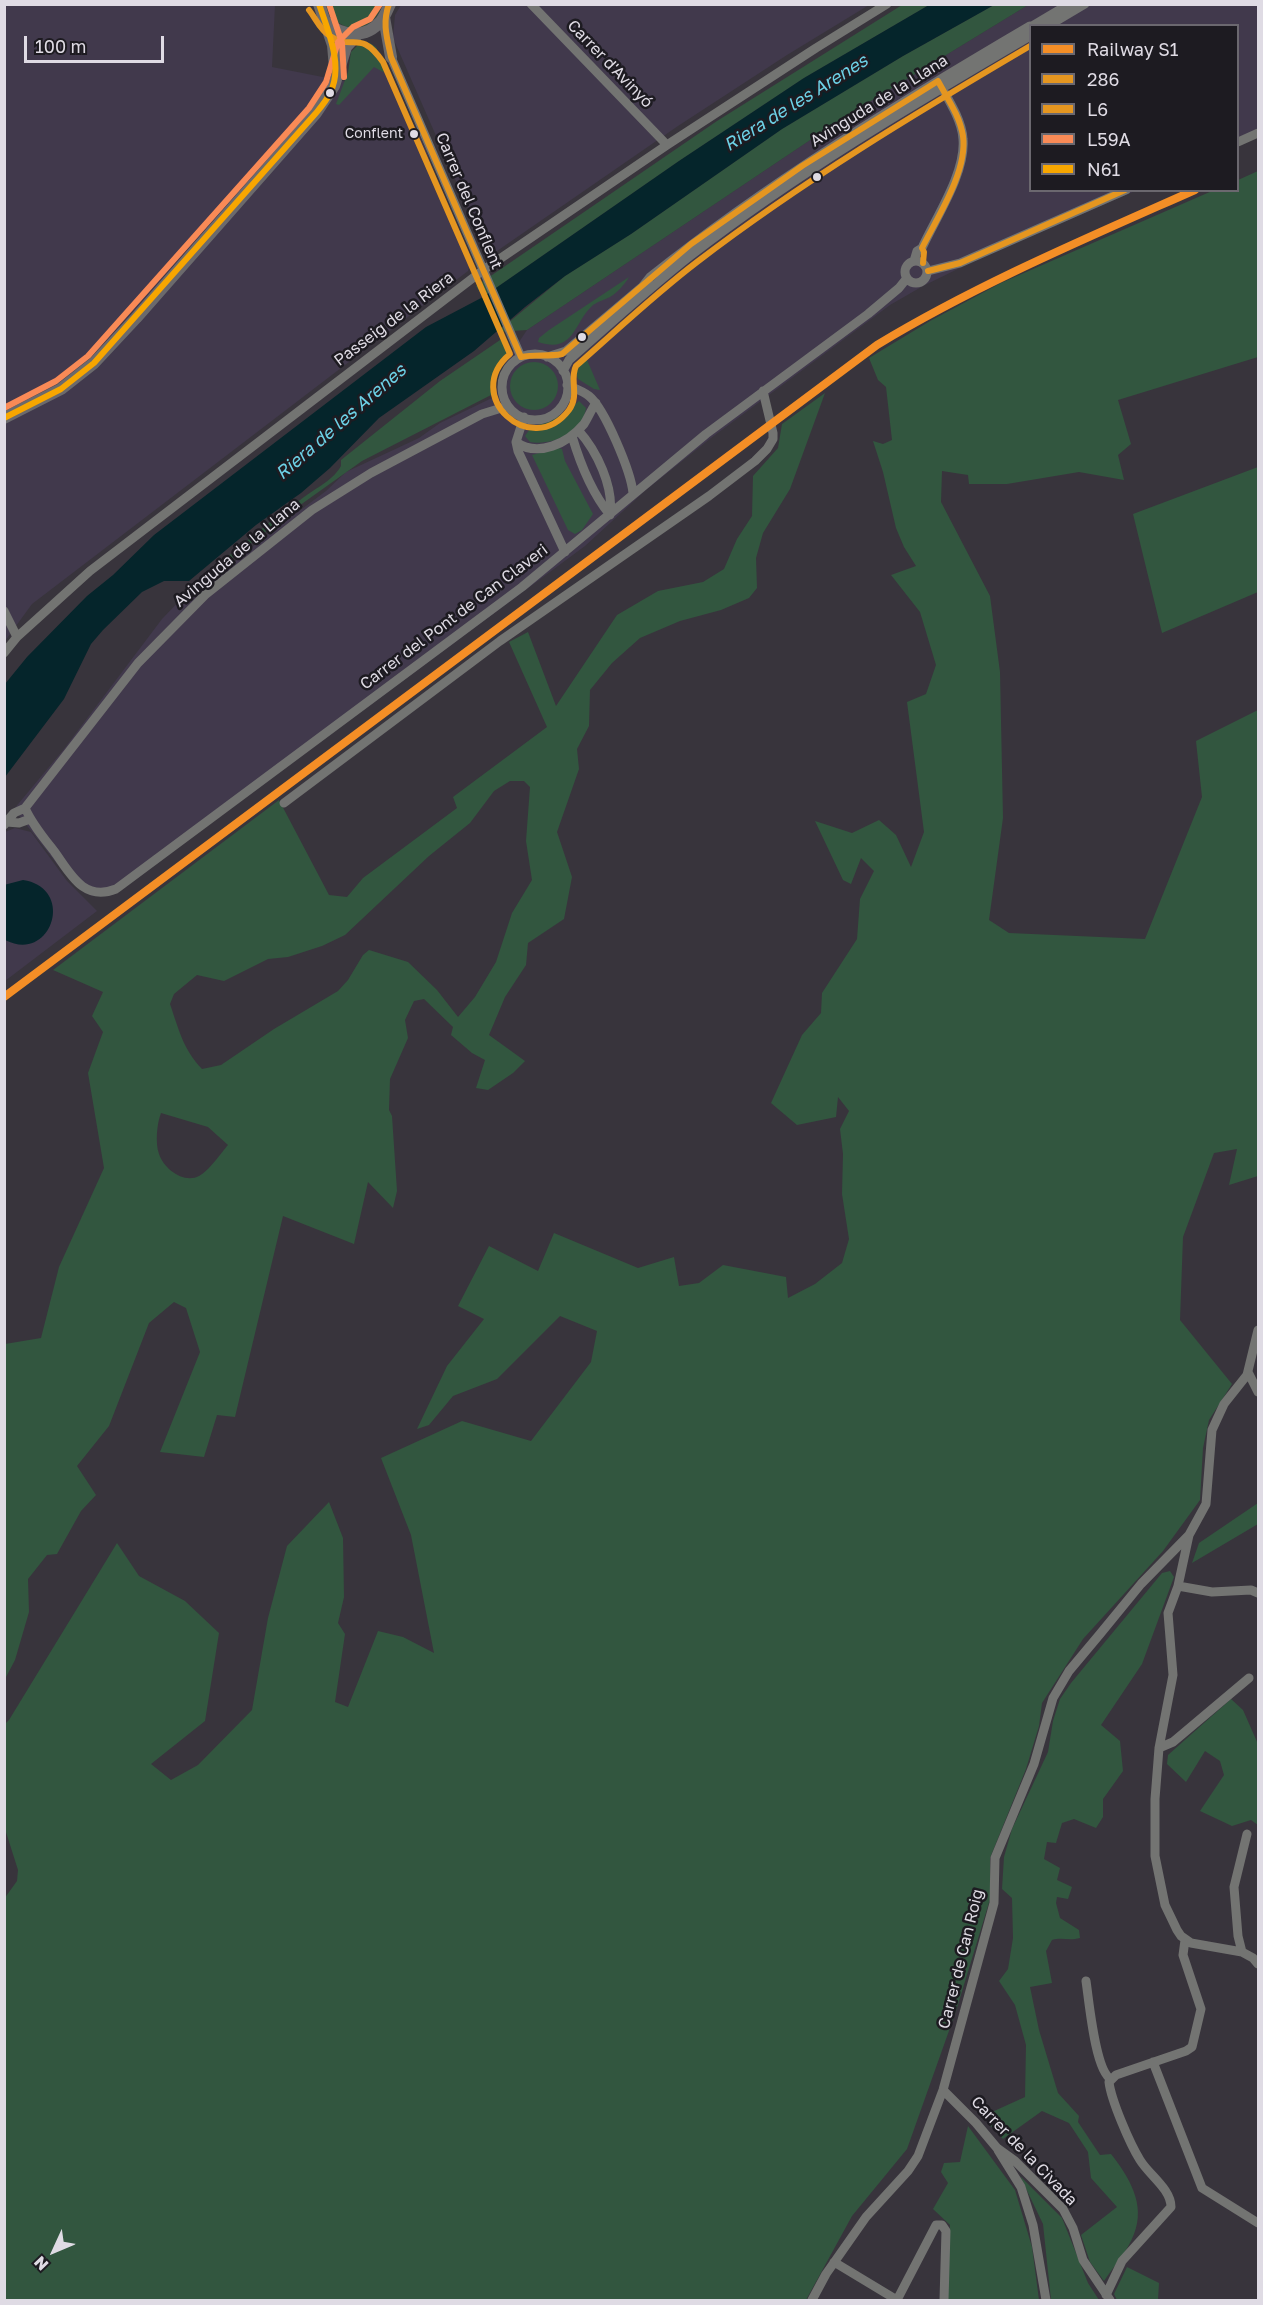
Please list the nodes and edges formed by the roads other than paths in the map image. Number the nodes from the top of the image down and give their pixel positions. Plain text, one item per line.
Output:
1 (531, 4) edge
2 (887, 4) edge
3 (1069, 4) edge
4 (1085, 4) edge
5 (318, 5) edge
6 (388, 9) edge
7 (326, 22) junction
8 (1034, 24) edge
9 (1051, 24) edge
10 (1029, 27) edge
11 (361, 34) junction
12 (1029, 37) edge
13 (391, 57) junction
14 (335, 79) junction
15 (940, 84) junction
16 (1258, 133) edge
17 (1239, 142) edge
18 (667, 145) junction
19 (1121, 192) edge
20 (922, 265) junction
21 (482, 271) junction
22 (907, 278) junction
23 (521, 357) junction
24 (548, 357) junction
25 (563, 370) junction
26 (567, 386) junction
27 (763, 391) junction
28 (503, 395) junction
29 (596, 403) junction
30 (508, 405) junction
31 (482, 414) junction
32 (524, 417) junction
33 (4, 418) edge
34 (575, 433) junction
35 (516, 442) junction
36 (633, 494) junction
37 (610, 515) junction
38 (565, 552) junction
39 (4, 611) edge
40 (17, 637) junction
41 (4, 652) edge
42 (284, 803) dead end
43 (25, 808) junction
44 (30, 819) junction
45 (6, 823) edge
46 (1258, 1330) edge
47 (1248, 1372) junction
48 (1258, 1392) edge
49 (1191, 1531) junction
50 (1178, 1586) junction
51 (1258, 1593) edge
52 (1249, 1678) dead end
53 (1159, 1748) junction
54 (1246, 1834) dead end
55 (1185, 1940) junction
56 (1242, 1952) junction
57 (1258, 1964) edge
58 (1086, 1980) dead end
59 (1153, 2062) junction
60 (1111, 2079) junction
61 (943, 2090) junction
62 (997, 2148) junction
63 (1258, 2223) edge
64 (834, 2262) junction
65 (1108, 2298) edge
66 (896, 2300) edge
67 (812, 2301) edge
68 (944, 2301) edge
69 (1046, 2301) edge

1 - 18 street, Carrer d'Avinyó
2 - 18 street, Passeig de la Riera
3 - 8 street, Avinguda de la Llana
4 - 9 street
5 - 7 main road
6 - 11 main road
6 - 13 main road
7 - 11 main road
7 - 14 main road
10 - 15 street, Avinguda de la Llana
11 - 13 main road
11 - 14 main road
12 - 15 street, Avinguda de la Llana
13 - 21 street, Carrer del Conflent
14 - 33 main road
15 - 20 street
15 - 24 street, Avinguda de la Llana
15 - 25 street, Avinguda de la Llana
16 - 17 street
18 - 21 street, Passeig de la Riera
19 - 20 street
20 - 22 street
20 - 22 street
21 - 23 street, Carrer del Conflent
21 - 40 street, Passeig de la Riera
22 - 27 street, Carrer del Pont de Can Claveri
23 - 24 street
23 - 28 street
24 - 25 street
25 - 26 street
26 - 29 street
26 - 32 street
27 - 36 street, Carrer del Pont de Can Claveri
27 - 42 street
28 - 30 street
28 - 31 street, Avinguda de la Llana
29 - 34 street
29 - 36 street
30 - 31 street, Avinguda de la Llana
30 - 32 street
31 - 43 street, Avinguda de la Llana
32 - 35 street
34 - 35 street
34 - 37 street
34 - 37 street
35 - 38 street
36 - 37 street, Carrer del Pont de Can Claveri
37 - 38 street, Carrer del Pont de Can Claveri
38 - 44 street, Carrer del Pont de Can Claveri
39 - 40 street
40 - 41 street, Passeig de la Riera
43 - 44 street, Carrer del Pont de Can Claveri
43 - 45 street, Avinguda de la Llana
44 - 45 street, Avinguda de la Llana
46 - 47 street
47 - 48 street
47 - 49 street
49 - 50 street
49 - 61 street, Carrer de Can Roig
50 - 51 street
50 - 53 street
52 - 53 street
53 - 55 street
54 - 56 street
55 - 56 street
55 - 59 street
56 - 57 street
58 - 60 street
59 - 60 street
59 - 63 street
60 - 65 street
61 - 62 street, Carrer de la Civada
61 - 64 street, Carrer de Can Roig
62 - 65 street, Carrer de la Civada
62 - 69 street
64 - 66 street
64 - 67 street, Carrer de Can Roig
66 - 68 street

